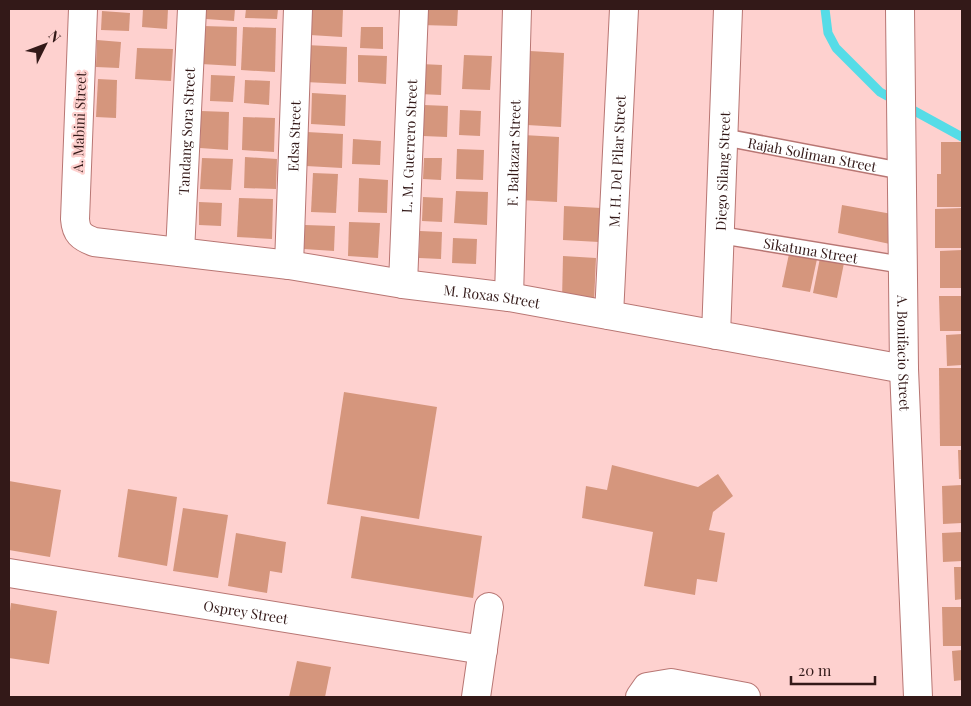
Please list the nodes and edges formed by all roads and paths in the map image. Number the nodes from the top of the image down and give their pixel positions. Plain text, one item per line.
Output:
1 (84, 9) edge
2 (192, 9) edge
3 (298, 9) edge
4 (414, 9) edge
5 (517, 9) edge
6 (624, 9) edge
7 (728, 9) edge
8 (900, 9) edge
9 (723, 137) junction
10 (902, 171) junction
11 (79, 235) joint
12 (720, 235) junction
13 (180, 252) junction
14 (289, 265) junction
15 (903, 265) junction
16 (404, 284) junction
17 (509, 297) junction
18 (609, 315) junction
19 (716, 335) junction
20 (904, 368) junction
21 (9, 573) edge
22 (489, 607) dead end
23 (483, 650) junction
24 (644, 692) edge
25 (476, 697) edge
26 (746, 697) edge
27 (918, 697) edge

1 - 11 street, A. Mabini Street
2 - 13 street, Tandang Sora Street
3 - 14 street, Edsa Street
4 - 16 street, L. M. Guerrero Street
5 - 17 street, F. Baltazar Street
6 - 18 street, M. H. Del Pilar Street
7 - 9 street, Diego Silang Street
8 - 10 street, A. Bonifacio Street
9 - 10 lane, Rajah Soliman Street
9 - 12 street, Diego Silang Street
10 - 15 street, A. Bonifacio Street
11 - 13 street, M. Roxas Street
12 - 15 lane, Sikatuna Street
12 - 19 street, Diego Silang Street
13 - 14 street, M. Roxas Street
14 - 16 street, M. Roxas Street
15 - 20 street, A. Bonifacio Street
16 - 17 street, M. Roxas Street
17 - 18 street, M. Roxas Street
18 - 19 street, M. Roxas Street
19 - 20 street, M. Roxas Street
20 - 27 street, A. Bonifacio Street
21 - 23 street, Osprey Street
22 - 23 street
23 - 25 street
24 - 26 street

